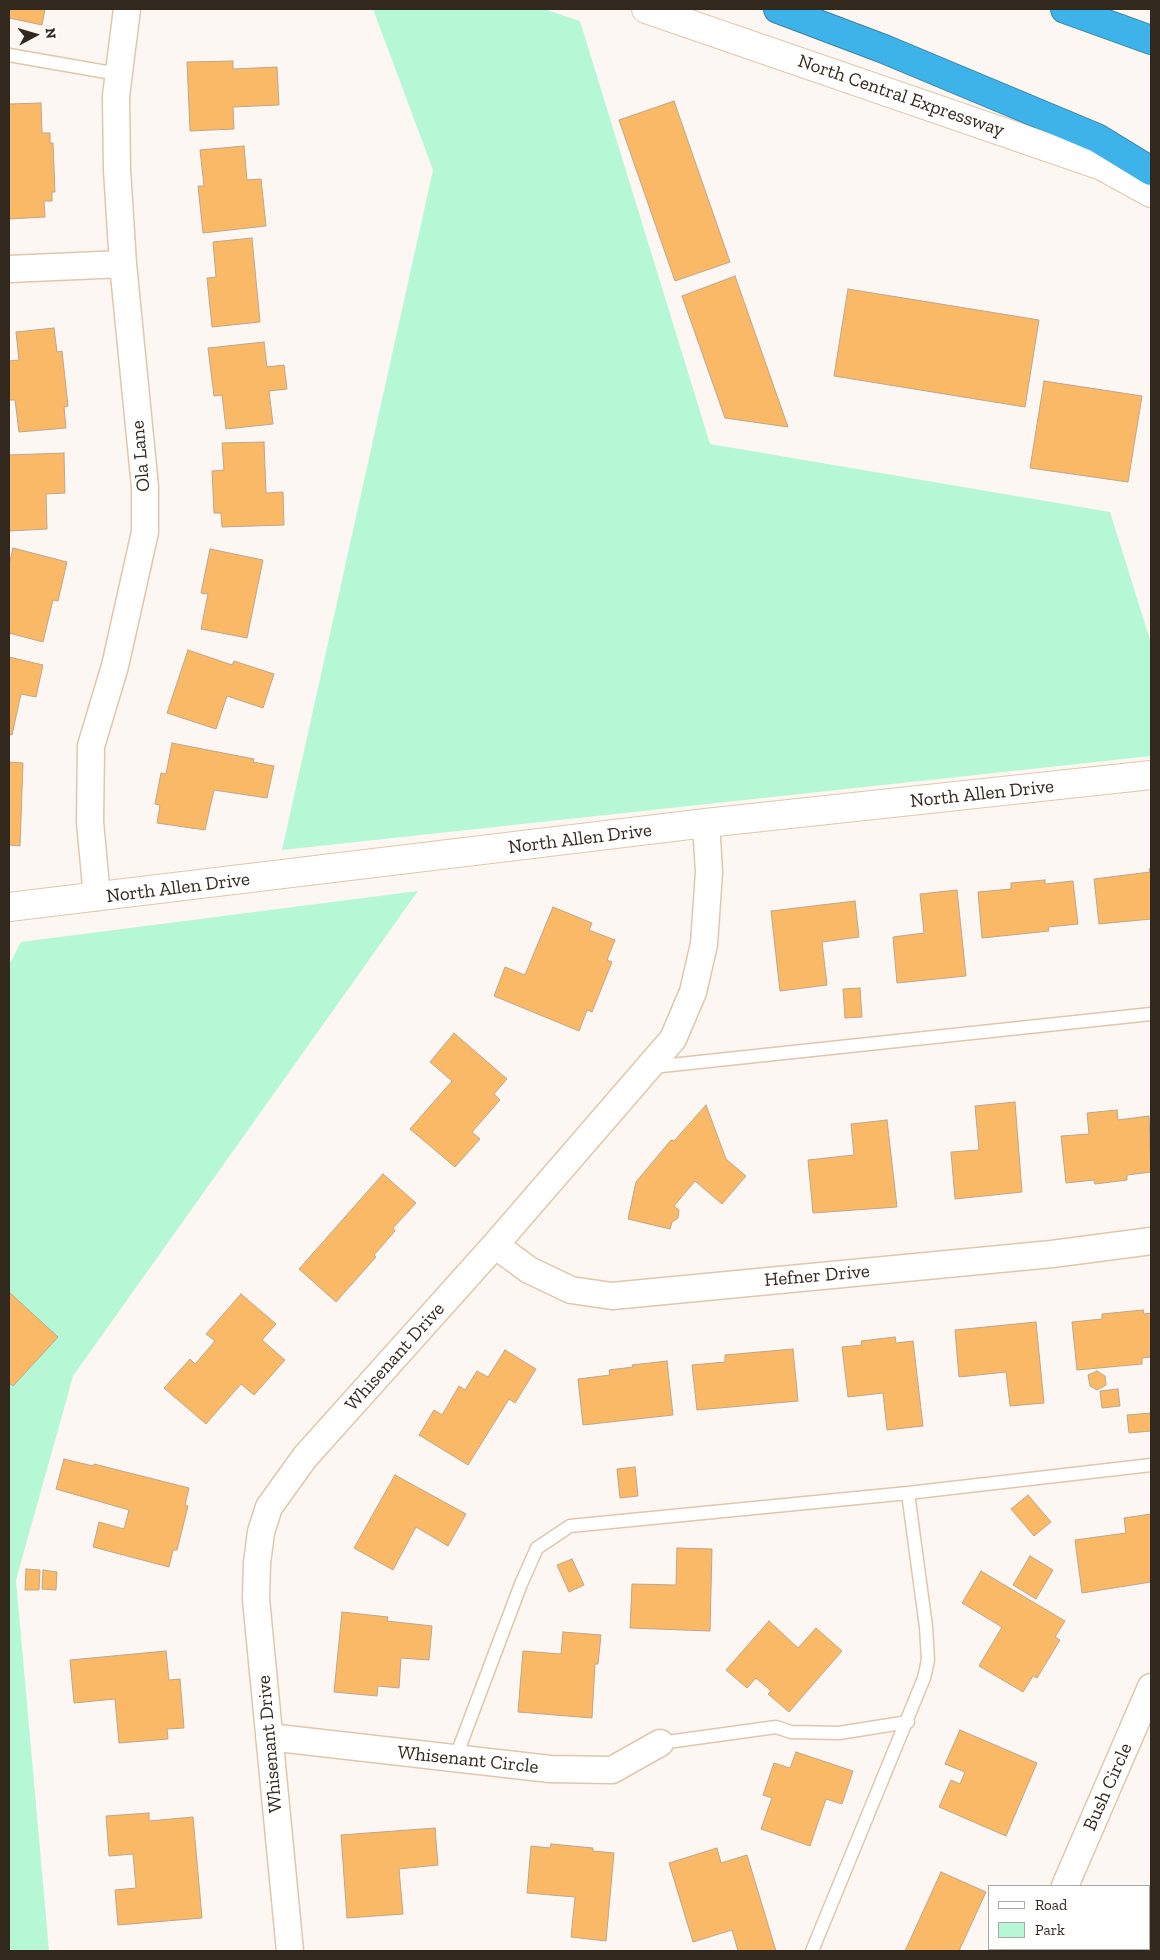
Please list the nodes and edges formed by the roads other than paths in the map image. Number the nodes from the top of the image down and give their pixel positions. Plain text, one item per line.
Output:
1 (127, 9) edge
2 (646, 9) edge
3 (778, 9) edge
4 (1066, 9) edge
5 (1151, 40) edge
6 (9, 54) edge
7 (118, 74) junction
8 (1151, 171) edge
9 (1151, 193) edge
10 (123, 264) junction
11 (9, 269) edge
12 (1151, 776) edge
13 (706, 824) junction
14 (98, 898) junction
15 (9, 908) edge
16 (1151, 1014) edge
17 (651, 1067) junction
18 (1151, 1241) edge
19 (495, 1245) junction
20 (1151, 1465) edge
21 (908, 1493) junction
22 (1151, 1687) edge
23 (908, 1722) junction
24 (269, 1738) junction
25 (660, 1743) joint
26 (455, 1758) junction
27 (1065, 1885) edge
28 (290, 1951) edge
29 (812, 1951) edge

1 - 7 street, Ola Lane
2 - 9 street, North Central Expressway
3 - 8 highway
4 - 5 highway
6 - 7 lane
7 - 10 street, Ola Lane
10 - 11 street
10 - 14 street, Ola Lane
12 - 13 street, North Allen Drive
13 - 14 street, North Allen Drive
13 - 17 street, Whisenant Drive
14 - 15 street, North Allen Drive
16 - 17 lane
17 - 19 street, Whisenant Drive
18 - 19 street, Hefner Drive
19 - 24 street, Whisenant Drive
20 - 21 lane
21 - 23 lane
21 - 26 lane
22 - 27 street, Bush Circle
23 - 25 lane
23 - 29 lane
24 - 26 street, Whisenant Circle
24 - 28 street, Whisenant Drive
25 - 26 street, Whisenant Circle

